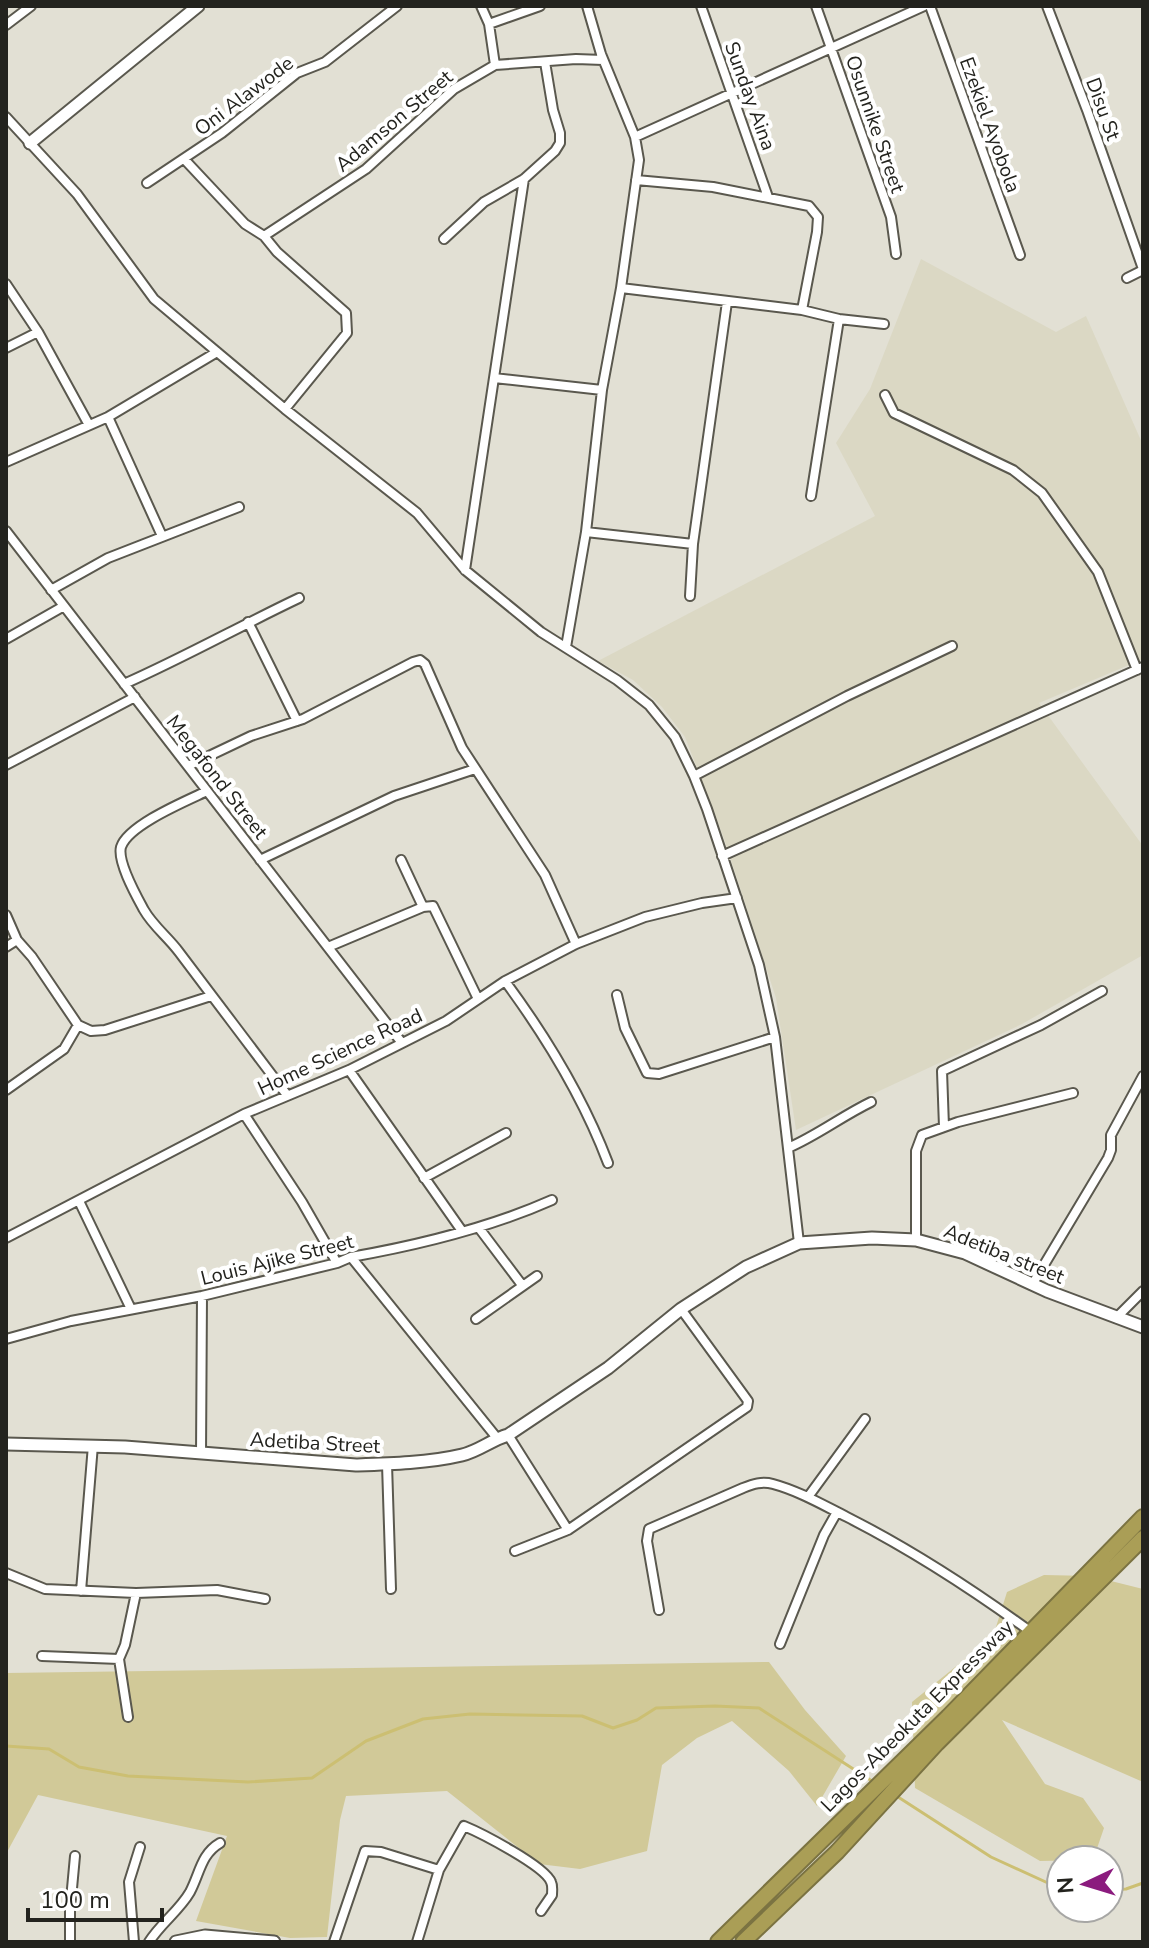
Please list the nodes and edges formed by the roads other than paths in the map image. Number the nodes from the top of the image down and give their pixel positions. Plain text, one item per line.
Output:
1 (31, 6) edge
2 (198, 6) edge
3 (397, 6) edge
4 (481, 6) edge
5 (540, 6) edge
6 (587, 6) edge
7 (701, 6) edge
8 (816, 6) edge
9 (927, 6) edge
10 (1047, 6) edge
11 (489, 24) junction
12 (6, 25) edge
13 (831, 48) junction
14 (603, 60) junction
15 (545, 62) junction
16 (495, 65) junction
17 (731, 93) junction
18 (6, 117) edge
19 (635, 137) junction
20 (30, 143) junction
21 (185, 160) junction
22 (524, 179) junction
23 (636, 180) junction
24 (147, 183) dead end
25 (768, 197) junction
26 (264, 236) junction
27 (444, 239) dead end
28 (896, 254) dead end
29 (1020, 255) dead end
30 (1143, 269) edge
31 (1127, 278) dead end
32 (6, 284) edge
33 (621, 288) junction
34 (727, 302) junction
35 (802, 310) junction
36 (839, 319) junction
37 (884, 324) dead end
38 (38, 332) junction
39 (6, 348) edge
40 (217, 352) junction
41 (494, 378) junction
42 (602, 390) junction
43 (885, 395) dead end
44 (285, 409) junction
45 (108, 417) junction
46 (89, 425) junction
47 (6, 462) edge
48 (811, 496) dead end
49 (239, 507) dead end
50 (6, 531) edge
51 (586, 532) junction
52 (162, 536) junction
53 (693, 544) junction
54 (465, 570) junction
55 (51, 590) junction
56 (690, 596) dead end
57 (299, 598) dead end
58 (64, 606) junction
59 (248, 622) junction
60 (6, 639) edge
61 (952, 646) dead end
62 (566, 647) junction
63 (1140, 669) edge
64 (124, 684) junction
65 (135, 697) junction
66 (297, 721) junction
67 (6, 765) edge
68 (188, 766) junction
69 (475, 769) junction
70 (694, 776) junction
71 (207, 791) junction
72 (722, 856) junction
73 (260, 860) junction
74 (401, 860) dead end
75 (737, 898) junction
76 (423, 907) junction
77 (6, 915) edge
78 (17, 940) junction
79 (576, 944) junction
80 (6, 947) edge
81 (328, 947) junction
82 (505, 981) junction
83 (1102, 991) dead end
84 (617, 995) dead end
85 (211, 996) junction
86 (478, 999) junction
87 (78, 1025) junction
88 (775, 1037) junction
89 (402, 1043) junction
90 (349, 1070) junction
91 (1143, 1076) edge
92 (6, 1090) edge
93 (1073, 1093) dead end
94 (287, 1095) junction
95 (871, 1102) dead end
96 (244, 1114) junction
97 (944, 1127) junction
98 (506, 1133) dead end
99 (788, 1148) junction
100 (608, 1163) dead end
101 (424, 1178) junction
102 (552, 1200) dead end
103 (79, 1201) junction
104 (479, 1228) junction
105 (462, 1231) junction
106 (6, 1238) edge
107 (916, 1240) junction
108 (799, 1243) junction
109 (351, 1257) junction
110 (337, 1263) junction
111 (537, 1276) dead end
112 (522, 1285) junction
113 (1032, 1285) junction
114 (1143, 1291) edge
115 (202, 1296) junction
116 (131, 1309) junction
117 (681, 1309) junction
118 (1116, 1318) junction
119 (476, 1319) dead end
120 (1143, 1327) edge
121 (6, 1339) edge
122 (865, 1419) dead end
123 (502, 1437) junction
124 (6, 1444) edge
125 (93, 1445) junction
126 (201, 1454) junction
127 (387, 1464) junction
128 (808, 1497) junction
129 (837, 1512) junction
130 (1143, 1517) edge
131 (568, 1530) junction
132 (1143, 1538) edge
133 (515, 1551) dead end
134 (6, 1573) edge
135 (391, 1589) dead end
136 (81, 1591) junction
137 (136, 1593) junction
138 (265, 1599) dead end
139 (659, 1610) dead end
140 (1031, 1632) junction
141 (780, 1644) dead end
142 (42, 1656) dead end
143 (119, 1659) junction
144 (128, 1717) dead end
145 (894, 1777) junction
146 (220, 1843) dead end
147 (140, 1847) dead end
148 (75, 1856) dead end
149 (439, 1870) junction
150 (750, 1907) junction
151 (541, 1911) dead end
152 (764, 1921) junction
153 (70, 1942) edge
154 (134, 1942) edge
155 (149, 1942) edge
156 (176, 1942) edge
157 (274, 1942) edge
158 (334, 1942) edge
159 (417, 1942) edge
160 (718, 1942) edge
161 (743, 1942) edge

1 - 12 street
2 - 20 street
3 - 21 street, Oni Alawode
4 - 11 street
5 - 11 street
6 - 14 street
7 - 17 street, Sunday Aina
8 - 13 street, Osunnike Street
9 - 13 street
9 - 29 street, Ezekiel Ayobola
10 - 30 street, Disu St
11 - 16 street
13 - 17 street
13 - 28 street, Osunnike Street
14 - 15 street, Adamson Street
14 - 19 street
15 - 16 street, Adamson Street
15 - 22 street
16 - 26 street, Adamson Street
17 - 19 street
17 - 25 street, Sunday Aina
18 - 20 street
19 - 23 street
20 - 40 street
21 - 24 street, Oni Alawode
21 - 26 street
22 - 27 street
22 - 41 street
23 - 25 street
23 - 33 street
25 - 35 street
26 - 44 street
30 - 31 street
32 - 38 street
33 - 34 street
33 - 42 street
34 - 35 street
34 - 53 street
35 - 36 street
36 - 37 street
36 - 48 street
38 - 39 street
38 - 46 street
40 - 44 street
40 - 45 street
41 - 42 street
41 - 54 street
42 - 51 street
43 - 63 street
44 - 54 street
45 - 46 street
45 - 52 street
46 - 47 street
49 - 52 street
50 - 55 street, Megafond Street
51 - 53 street
51 - 62 street
52 - 55 street
53 - 56 street
54 - 62 street
55 - 58 street, Megafond Street
57 - 59 street
58 - 60 street
58 - 64 street, Megafond Street
59 - 64 street
59 - 66 street
61 - 70 street
62 - 70 street
63 - 72 street
64 - 65 street, Megafond Street
65 - 67 street
65 - 68 street, Megafond Street
66 - 68 street
66 - 69 street
68 - 71 street, Megafond Street
69 - 73 street
69 - 79 street
70 - 72 street
71 - 73 street, Megafond Street
71 - 85 street
72 - 75 street
73 - 81 street, Megafond Street
74 - 76 street
75 - 79 street, Home Science Road
75 - 88 street
76 - 81 street
76 - 86 street
77 - 78 street
78 - 80 street
78 - 87 street
79 - 82 street, Home Science Road
81 - 89 street, Megafond Street
82 - 86 street, Home Science Road
82 - 100 street
83 - 97 street
84 - 88 street
85 - 87 street
85 - 94 street
86 - 89 street, Home Science Road
87 - 92 street
88 - 99 street
89 - 90 street, Home Science Road
90 - 94 street, Home Science Road
90 - 101 street
91 - 113 street
93 - 97 street
94 - 96 street, Home Science Road
95 - 99 street
96 - 103 street, Home Science Road
96 - 110 street
97 - 107 street
98 - 101 street
99 - 108 street
101 - 105 street
102 - 104 street, Louis Ajike Street
103 - 106 street, Home Science Road
103 - 116 street
104 - 105 street, Louis Ajike Street
104 - 112 street
105 - 109 street, Louis Ajike Street
107 - 108 street, Adetiba street
107 - 113 street, Adetiba street
108 - 117 street, Adetiba Street
109 - 110 street, Louis Ajike Street
109 - 123 street
110 - 115 street, Louis Ajike Street
111 - 112 street
112 - 119 street
113 - 118 street, Adetiba street
114 - 118 street
115 - 116 street, Louis Ajike Street
115 - 126 street
116 - 121 street, Louis Ajike Street
117 - 123 street, Adetiba Street
117 - 131 street
118 - 120 street, Adetiba street
122 - 128 street
123 - 127 street, Adetiba Street
123 - 131 street
124 - 125 street, Adetiba Street
125 - 126 street, Adetiba Street
125 - 136 street
126 - 127 street, Adetiba Street
127 - 135 street
128 - 129 street
128 - 139 street
129 - 140 street
129 - 141 street
130 - 140 highway, Lagos-Abeokuta Expressway
131 - 133 street
132 - 145 highway, Lagos-Abeokuta Expressway
134 - 136 street
136 - 137 street
137 - 138 street
137 - 143 street
140 - 145 highway, Lagos-Abeokuta Expressway
142 - 143 street
143 - 144 street
145 - 150 highway, Lagos-Abeokuta Expressway
145 - 152 highway, Lagos-Abeokuta Expressway
146 - 155 street
147 - 154 street
148 - 153 street
149 - 151 street
149 - 158 street
149 - 159 street
150 - 152 highway
150 - 160 highway, Lagos-Abeokuta Expressway
152 - 161 highway, Lagos-Abeokuta Expressway
156 - 157 street

